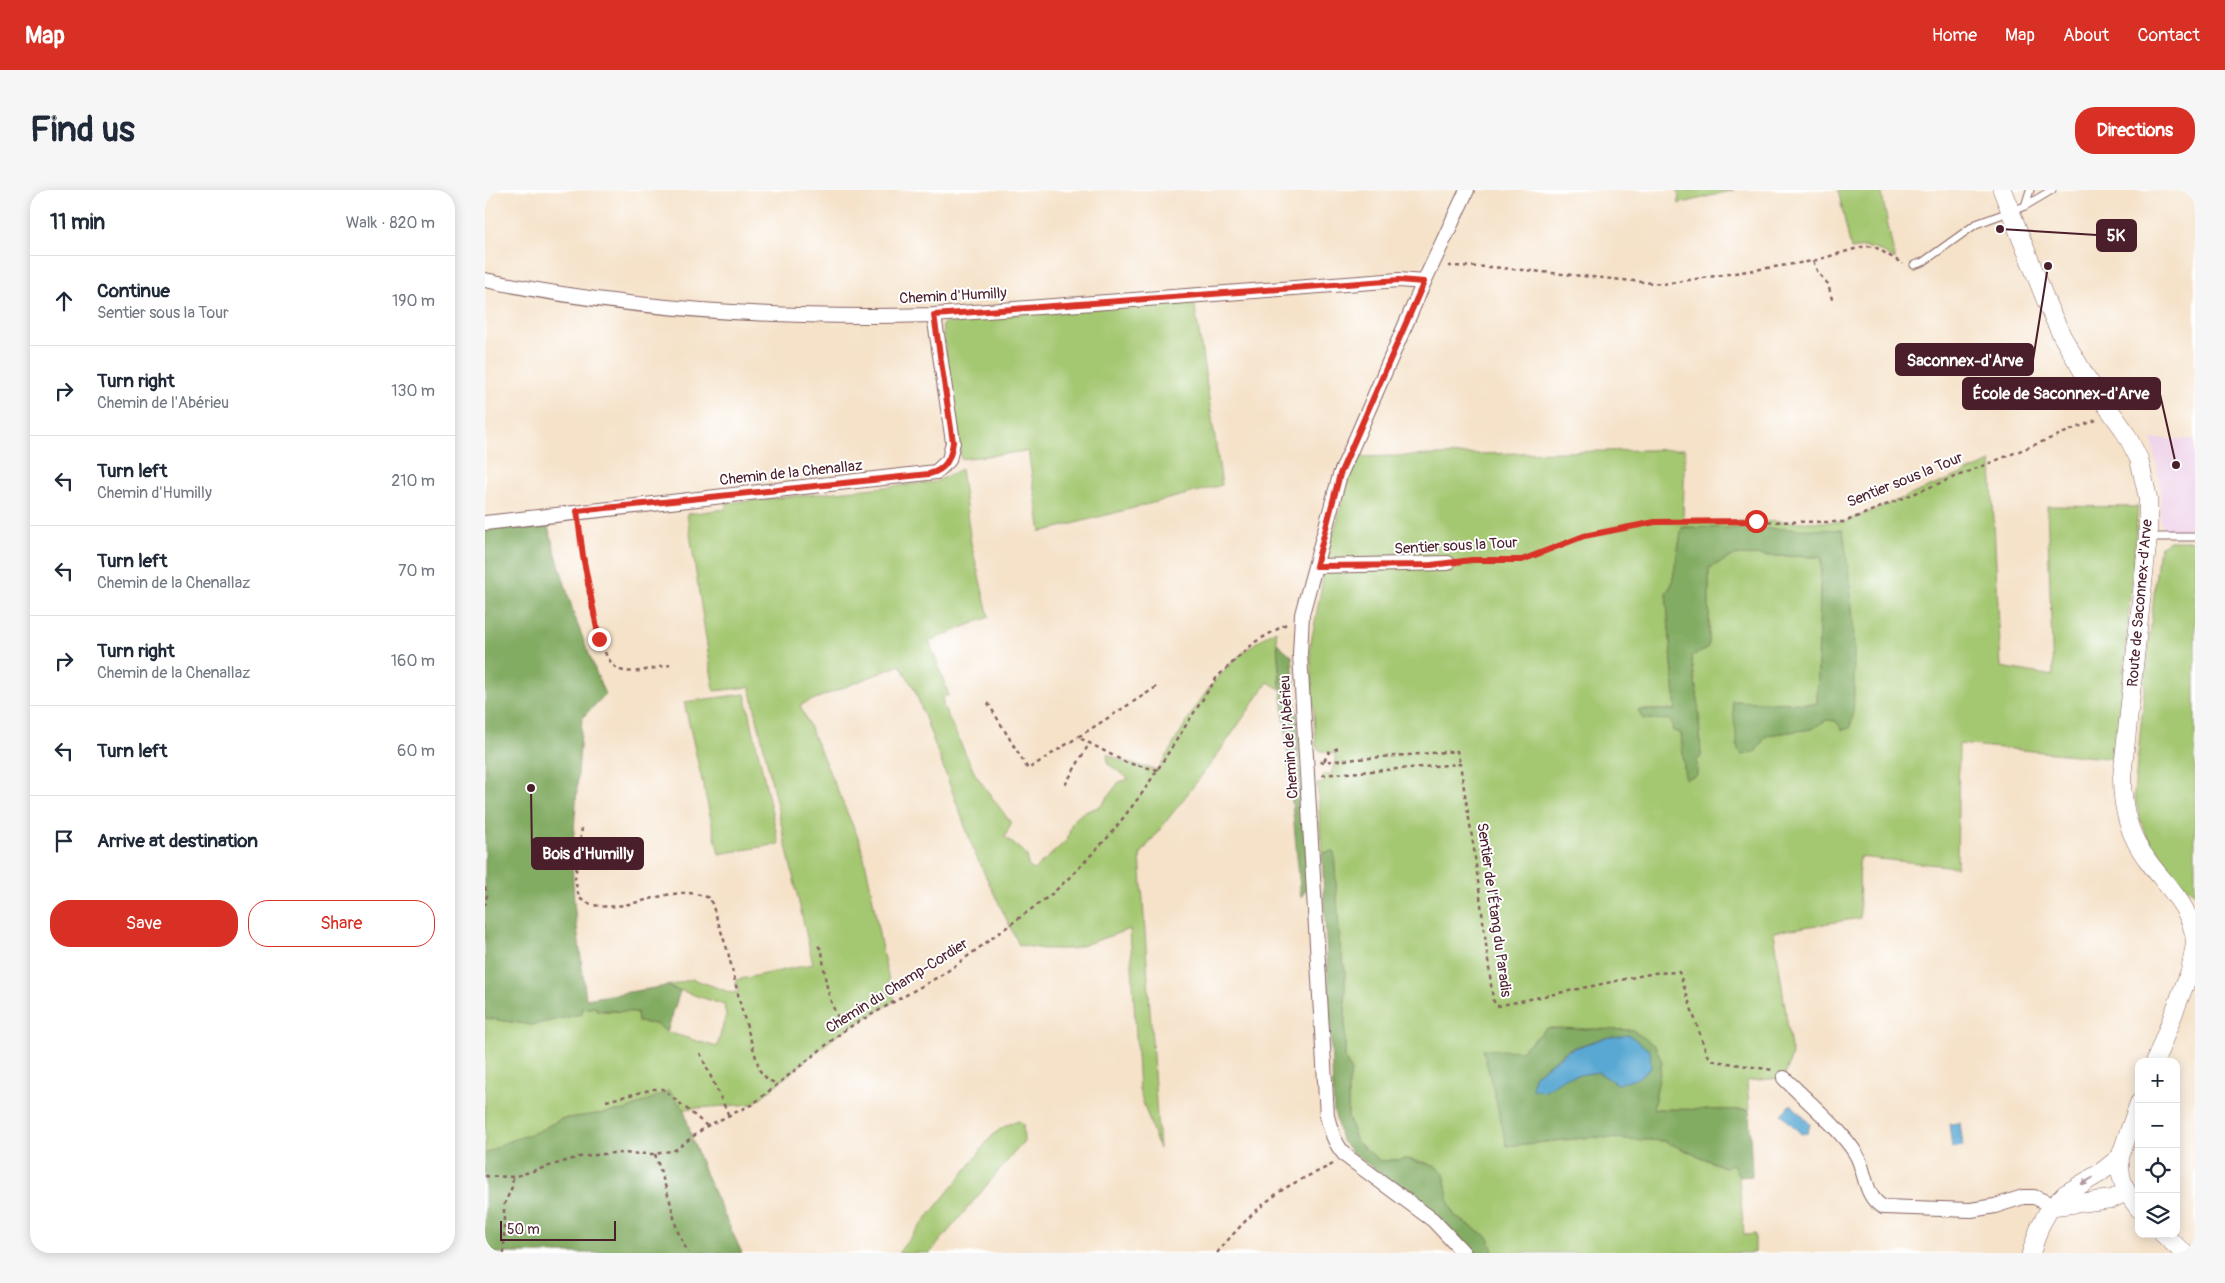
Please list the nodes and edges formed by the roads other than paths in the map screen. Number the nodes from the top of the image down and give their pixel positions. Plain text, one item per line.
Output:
1 (1467, 190) edge
2 (2002, 190) edge
3 (2030, 190) edge
4 (2052, 190) edge
5 (2017, 208) junction
6 (1914, 266) road end
7 (485, 280) edge
8 (1424, 282) junction
9 (934, 315) junction
10 (485, 523) edge
11 (2148, 537) junction
12 (2195, 537) edge
13 (1449, 563) road end
14 (1316, 566) junction
15 (2190, 911) edge
16 (2195, 942) edge
17 (2157, 1058) edge
18 (1785, 1078) road end
19 (2135, 1114) edge
20 (2120, 1156) junction
21 (2126, 1192) junction
22 (2135, 1204) edge
23 (2055, 1206) junction
24 (2167, 1238) edge
25 (1464, 1253) edge
26 (2031, 1253) edge
27 (2184, 1253) edge

1 - 8 street, Chemin de l'Abérieu
2 - 5 street, Route de Saconnex-d'Arve
3 - 5 lane
4 - 5 lane
5 - 6 lane
5 - 11 street, Route de Saconnex-d'Arve
7 - 9 street, Chemin d'Humilly
8 - 9 street, Chemin d'Humilly
8 - 14 street, Chemin de l'Abérieu
9 - 10 street, Chemin de la Chenallaz
11 - 12 lane
11 - 15 street, Route de Saconnex-d'Arve
13 - 14 street, Sentier sous la Tour
14 - 25 street, Chemin de l'Abérieu
15 - 16 street, Route de Saconnex-d'Arve
16 - 17 street, Route de Saconnex-d'Arve
18 - 23 street
19 - 20 street
20 - 21 street
20 -> 23 street
21 - 22 street
21 - 23 street
23 - 26 street
24 - 27 street

